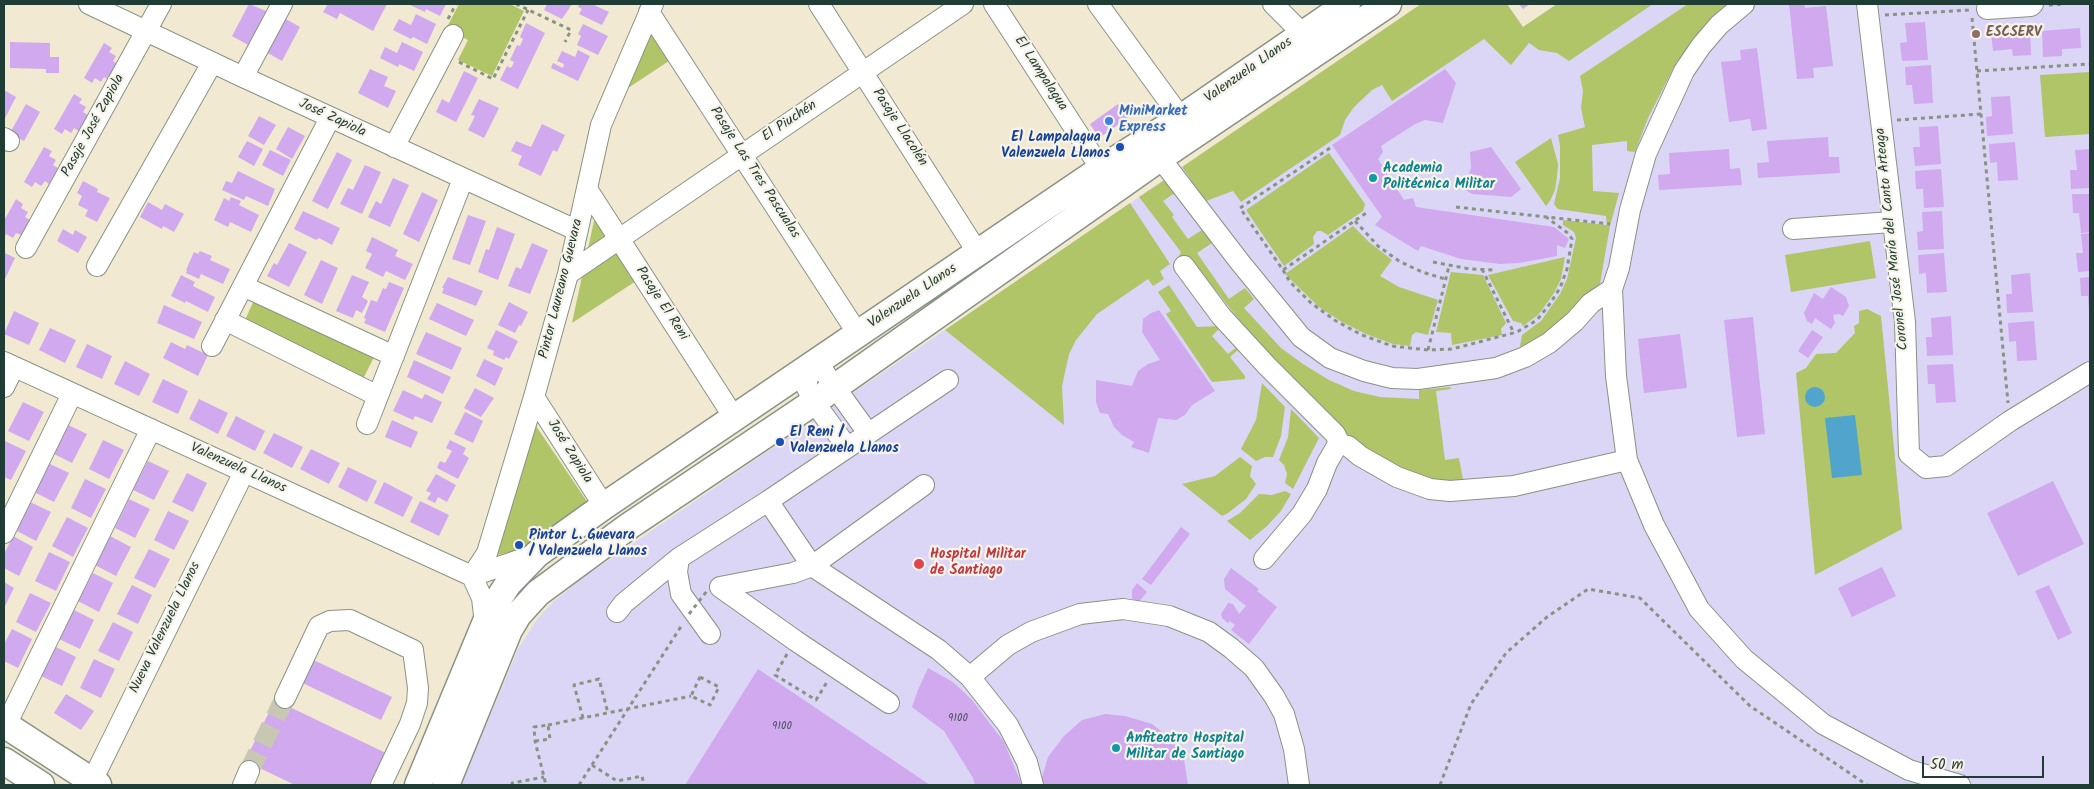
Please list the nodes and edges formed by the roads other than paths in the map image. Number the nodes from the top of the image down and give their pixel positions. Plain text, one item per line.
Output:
1 (88, 4) edge
2 (161, 4) edge
3 (282, 4) edge
4 (819, 4) edge
5 (963, 4) edge
6 (994, 4) edge
7 (1098, 4) edge
8 (1272, 4) edge
9 (1347, 4) edge
10 (1388, 4) edge
11 (1744, 4) edge
12 (2033, 4) edge
13 (651, 8) edge
14 (1868, 10) edge
15 (1979, 10) road end
16 (146, 31) junction
17 (1303, 34) junction
18 (453, 35) dead end
19 (212, 63) junction
20 (863, 72) junction
21 (242, 78) junction
22 (330, 118) junction
23 (1181, 118) junction
24 (394, 148) junction
25 (1154, 149) junction
26 (742, 155) junction
27 (1101, 169) junction
28 (463, 180) junction
29 (587, 189) junction
30 (1892, 222) junction
31 (576, 230) junction
32 (1792, 230) dead end
33 (619, 239) junction
34 (26, 248) dead end
35 (978, 253) junction
36 (97, 266) dead end
37 (1184, 266) dead end
38 (568, 274) junction
39 (243, 286) junction
40 (1612, 289) junction
41 (225, 320) junction
42 (858, 334) junction
43 (212, 346) dead end
44 (394, 356) junction
45 (814, 364) junction
46 (9, 365) edge
47 (2090, 372) edge
48 (948, 380) dead end
49 (4, 387) edge
50 (72, 394) junction
51 (824, 395) junction
52 (378, 396) junction
53 (534, 397) junction
54 (735, 419) junction
55 (367, 424) dead end
56 (151, 430) junction
57 (868, 433) junction
58 (1340, 444) junction
59 (847, 447) junction
60 (1627, 460) junction
61 (244, 472) junction
62 (924, 485) dead end
63 (768, 501) junction
64 (604, 506) junction
65 (4, 533) edge
66 (538, 554) junction
67 (679, 558) junction
68 (1264, 559) dead end
69 (812, 566) junction
70 (472, 576) junction
71 (618, 612) dead end
72 (484, 624) junction
73 (710, 634) dead end
74 (970, 677) junction
75 (285, 698) tunnel mouth
76 (889, 703) dead end
77 (5, 724) edge
78 (410, 724) junction
79 (438, 739) junction
80 (4, 761) edge
81 (93, 784) edge
82 (41, 785) edge
83 (381, 785) edge
84 (418, 785) edge
85 (446, 785) edge
86 (1033, 785) edge
87 (1299, 785) edge
88 (1960, 785) edge

1 - 16 street, José Zapiola
2 - 16 street, Pasaje José Zapiola
3 - 21 street
4 - 20 street, Pasaje Llacolén
5 - 20 street, El Piuchén
6 - 27 street, El Lampalagua
7 - 23 street
8 - 17 street
9 - 17 main road, Valenzuela Llanos
10 - 25 main road, Valenzuela Llanos
11 - 40 street
12 - 15 street
13 - 26 street, Pasaje Las Tres Pascualas
13 - 29 street, Pintor Laureano Guevara
14 - 30 street, Coronel José María del Canto Arteaga
16 - 19 street, José Zapiola
16 - 34 street, Pasaje José Zapiola
17 - 23 main road, Valenzuela Llanos
18 - 24 street
19 - 21 street, José Zapiola
19 - 36 street
20 - 26 street, El Piuchén
20 - 35 street, Pasaje Llacolén
21 - 22 street, José Zapiola
22 - 24 street, José Zapiola
22 - 39 street
23 - 25 main road, Valenzuela Llanos
24 - 28 street, José Zapiola
25 - 27 main road, Valenzuela Llanos
25 - 40 street
25 - 51 main road, Valenzuela Llanos
26 - 33 street, El Piuchén
26 - 42 street, Pasaje Las Tres Pascualas
27 - 35 main road, Valenzuela Llanos
28 - 31 street, José Zapiola
28 - 44 street
29 - 31 street, Pintor Laureano Guevara
29 - 33 street, Pasaje El Reni
30 - 32 street
30 - 47 street, Coronel José María del Canto Arteaga
31 - 38 street, Pintor Laureano Guevara
33 - 38 street, El Piuchén
33 - 54 street, Pasaje El Reni
35 - 42 main road, Valenzuela Llanos
37 - 58 street
38 - 53 street, Pintor Laureano Guevara
39 - 41 street
39 - 44 street
40 - 60 street
41 - 43 street
41 - 52 street
42 - 45 main road, Valenzuela Llanos
44 - 52 street
45 - 51 street
45 - 54 main road, Valenzuela Llanos
46 - 49 street
46 - 50 street, Valenzuela Llanos
48 - 57 street
50 - 56 street, Valenzuela Llanos
50 - 65 street
51 - 57 street
51 - 59 street
51 - 85 main road, Valenzuela Llanos
52 - 55 street
53 - 64 street, José Zapiola
53 - 70 street, Pintor Laureano Guevara
54 - 64 main road, Valenzuela Llanos
56 - 61 street, Valenzuela Llanos
56 - 77 street
57 - 59 street
58 - 60 street
58 - 68 street
59 - 63 street
60 - 88 street
61 - 70 street, Valenzuela Llanos
61 - 81 street, Nueva Valenzuela Llanos
62 - 69 street
63 - 67 street
63 - 69 street
64 - 66 main road, Valenzuela Llanos
66 - 70 street, Valenzuela Llanos
66 - 72 main road
67 - 71 street
67 - 73 street
69 - 74 street
69 - 76 street
70 - 72 street
72 - 79 main road
74 - 86 street
74 - 87 street
75 - 78 street
77 - 81 main road
78 - 79 street
78 - 83 street
79 - 84 main road
80 - 82 main road

